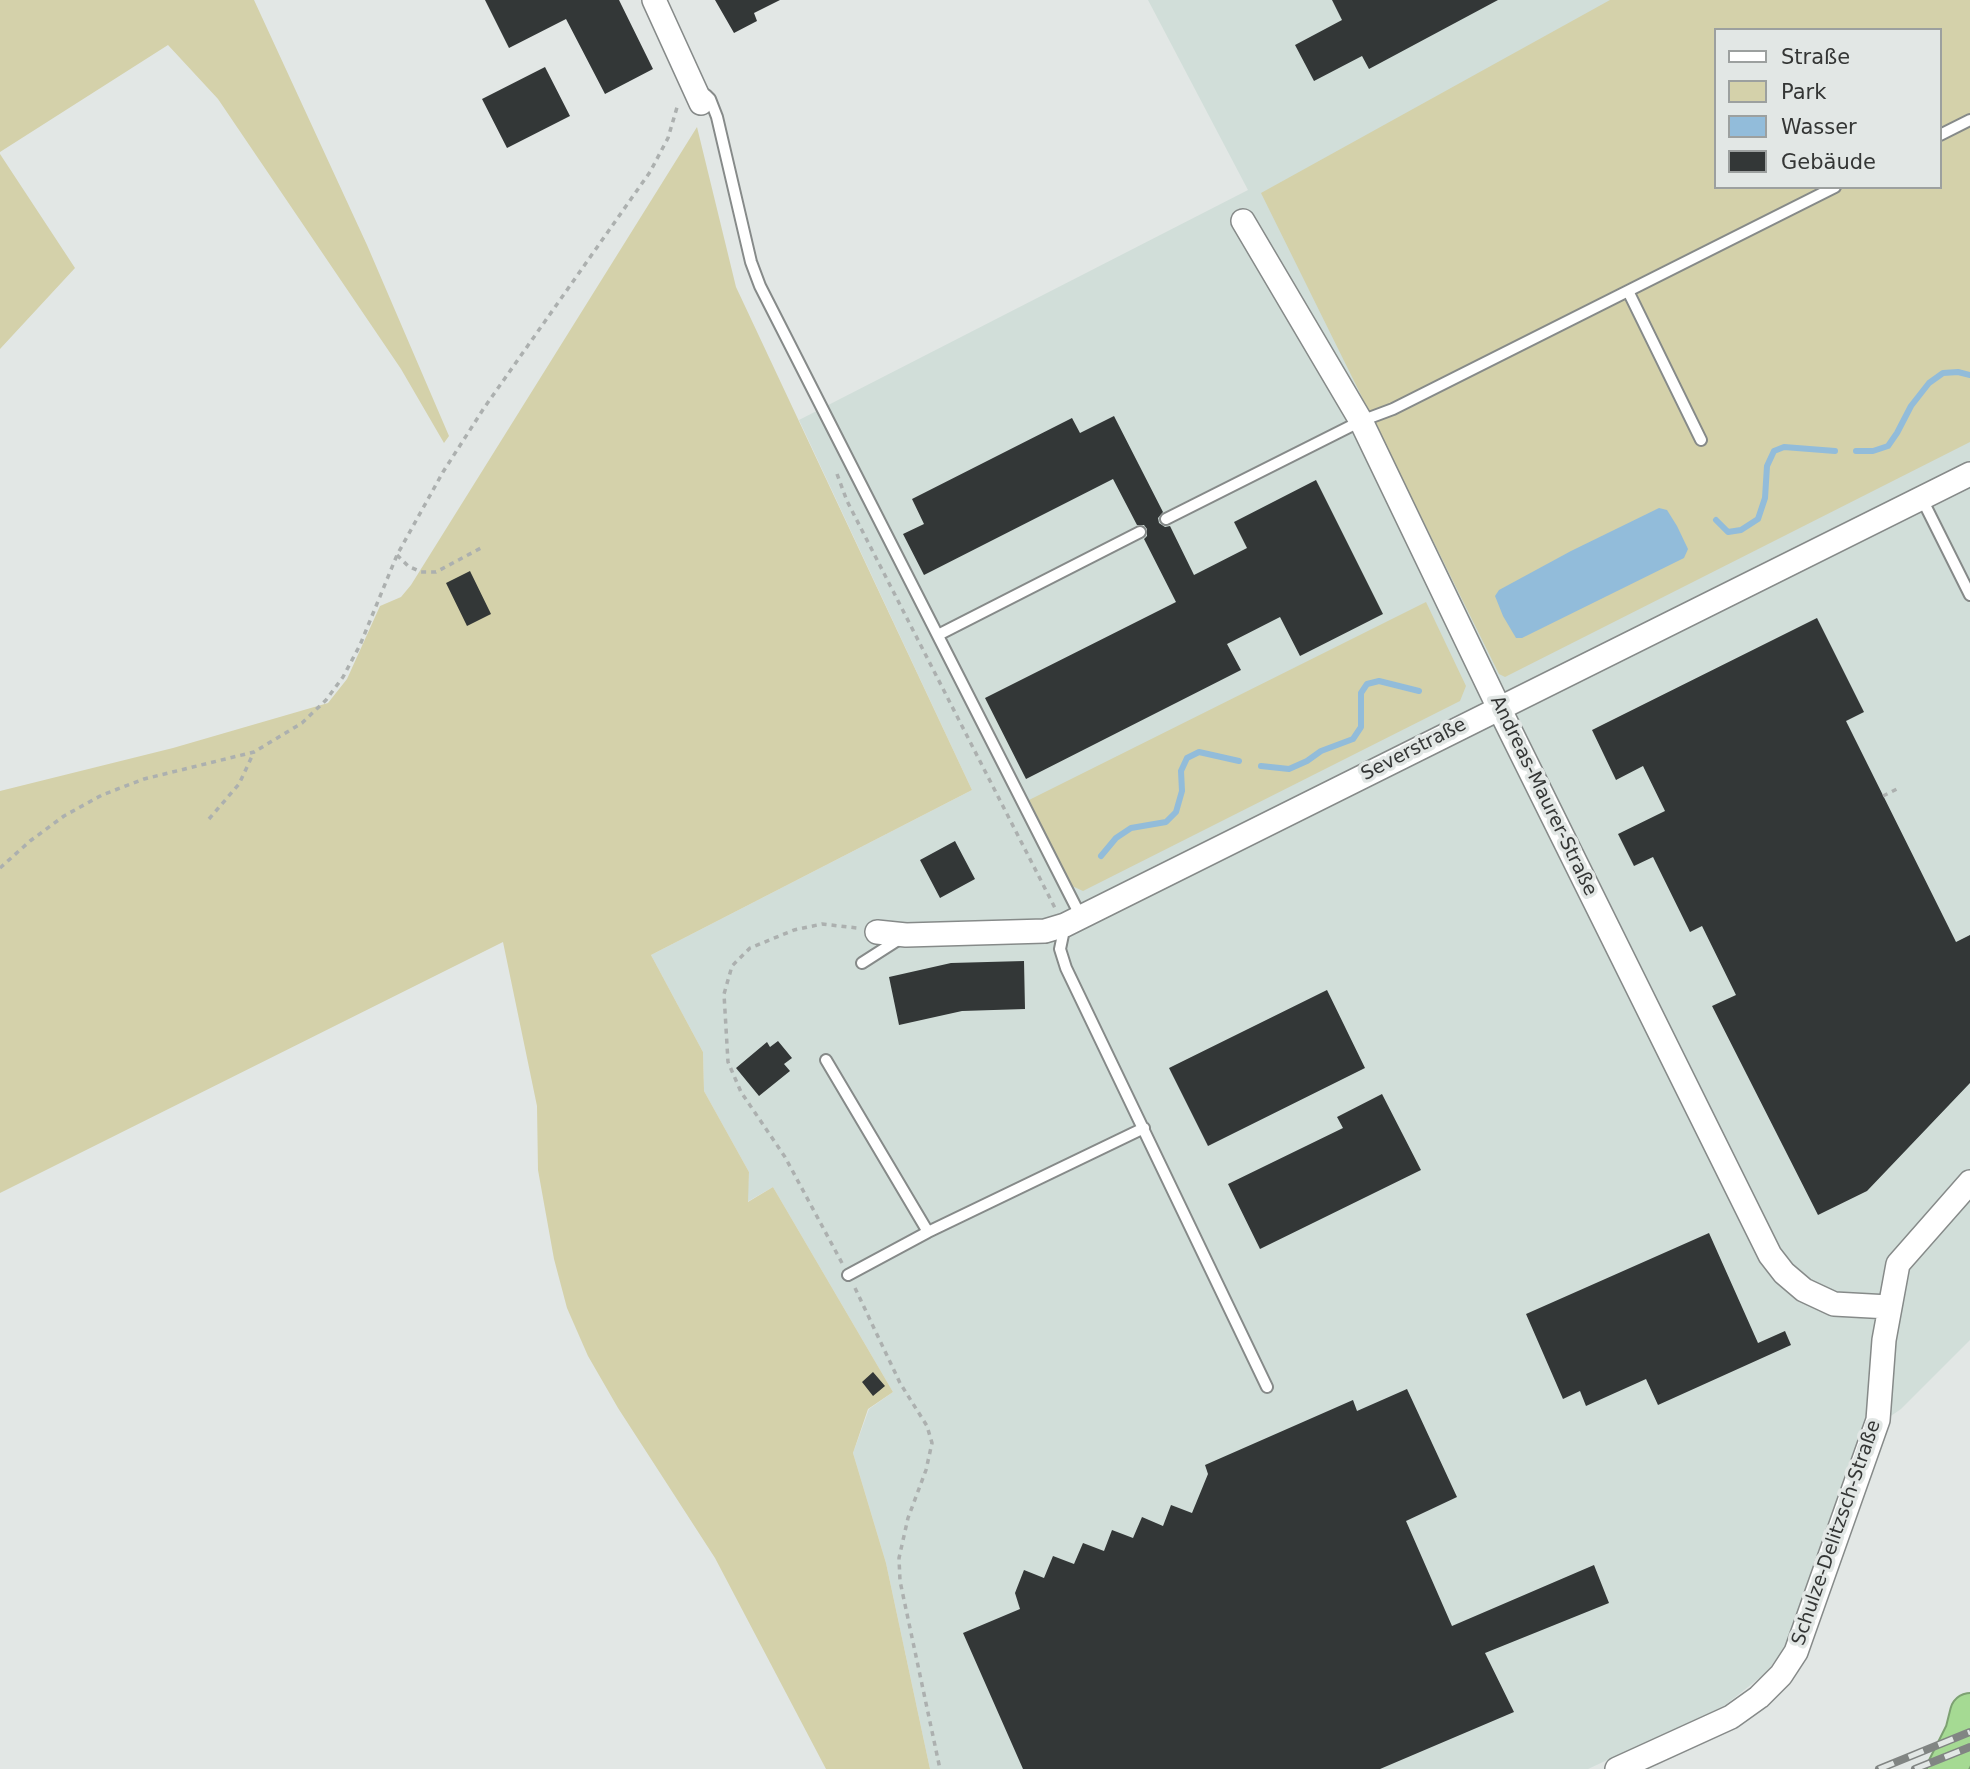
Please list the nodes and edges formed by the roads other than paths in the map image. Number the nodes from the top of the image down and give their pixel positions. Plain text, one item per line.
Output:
1 (654, 0) edge
2 (692, 84) joint
3 (1970, 120) edge
4 (1942, 134) edge
5 (1831, 189) edge
6 (1243, 221) dead end
7 (1628, 291) junction
8 (1361, 421) junction
9 (1701, 440) dead end
10 (1970, 474) edge
11 (1922, 499) junction
12 (1166, 519) dead end
13 (1140, 532) dead end
14 (1970, 595) edge
15 (937, 635) junction
16 (1499, 708) junction
17 (1073, 921) junction
18 (877, 932) road end
19 (906, 935) junction
20 (863, 963) dead end
21 (826, 1060) dead end
22 (1144, 1128) junction
23 (1970, 1182) edge
24 (928, 1232) junction
25 (848, 1275) road end
26 (1889, 1307) junction
27 (1267, 1387) dead end
28 (1970, 1713) edge
29 (1617, 1769) edge
30 (1947, 1769) edge

1 - 2 street
2 - 15 lane
3 - 4 lane
5 - 7 lane
6 - 8 street, Andreas-Maurer-Straße
7 - 8 lane
7 - 9 lane
8 - 12 lane
8 - 16 street, Andreas-Maurer-Straße
10 - 11 street, Severstraße
11 - 14 lane
11 - 16 street, Severstraße
13 - 15 lane
15 - 17 lane
16 - 17 street, Severstraße
16 - 26 street, Andreas-Maurer-Straße
17 - 19 street, Severstraße
17 - 22 lane
18 - 19 street, Severstraße
19 - 20 lane
21 - 24 lane
22 - 24 lane
22 - 27 lane
23 - 26 street, Schulze-Delitzsch-Straße
24 - 25 lane
26 - 29 street, Schulze-Delitzsch-Straße
28 - 30 highway

